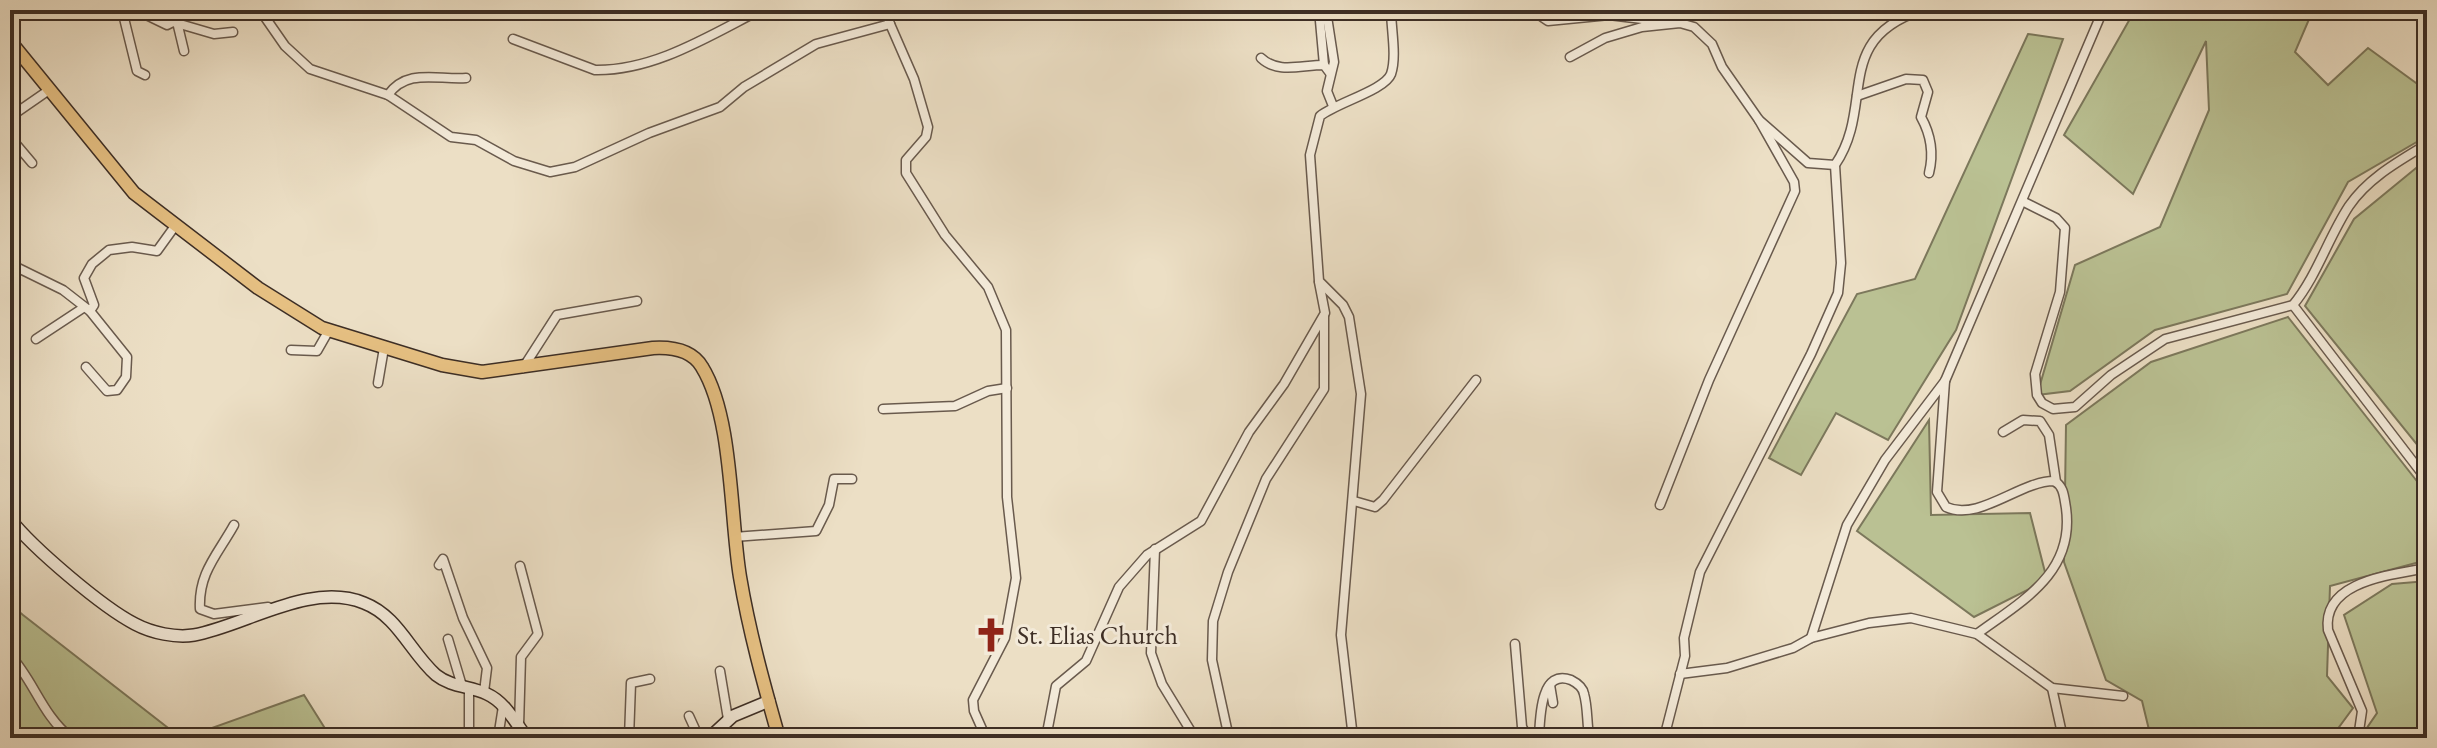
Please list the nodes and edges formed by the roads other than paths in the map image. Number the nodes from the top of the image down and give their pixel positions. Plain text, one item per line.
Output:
1 (122, 10) edge
2 (136, 10) edge
3 (177, 10) edge
4 (260, 10) edge
5 (760, 10) edge
6 (885, 10) edge
7 (1319, 10) edge
8 (1326, 10) edge
9 (1391, 10) edge
10 (1540, 10) edge
11 (1922, 10) edge
12 (2103, 10) edge
13 (1680, 23) junction
14 (175, 24) junction
15 (890, 24) junction
16 (233, 32) dead end
17 (513, 39) dead end
18 (10, 41) edge
19 (184, 51) dead end
20 (1570, 57) dead end
21 (1261, 58) dead end
22 (1324, 65) junction
23 (1330, 74) junction
24 (145, 75) dead end
25 (466, 78) dead end
26 (49, 90) junction
27 (388, 95) junction
28 (1857, 96) junction
29 (1333, 106) junction
30 (10, 117) edge
31 (1759, 120) junction
32 (10, 137) edge
33 (2427, 144) edge
34 (32, 163) dead end
35 (1835, 165) junction
36 (1929, 173) dead end
37 (2024, 202) junction
38 (175, 226) junction
39 (10, 264) edge
40 (1319, 281) junction
41 (637, 301) dead end
42 (2293, 305) junction
43 (86, 310) junction
44 (1325, 313) junction
45 (329, 330) junction
46 (36, 339) dead end
47 (384, 348) junction
48 (291, 350) dead end
49 (86, 367) dead end
50 (522, 369) junction
51 (1476, 380) dead end
52 (1945, 381) junction
53 (378, 383) dead end
54 (1007, 388) junction
55 (883, 409) dead end
56 (2003, 432) dead end
57 (852, 479) dead end
58 (2427, 480) edge
59 (2056, 482) junction
60 (1354, 501) junction
61 (1660, 505) dead end
62 (10, 519) edge
63 (234, 525) dead end
64 (734, 537) junction
65 (1155, 549) junction
66 (439, 565) dead end
67 (520, 566) dead end
68 (2427, 568) edge
69 (273, 606) junction
70 (1977, 634) junction
71 (1811, 638) junction
72 (448, 639) dead end
73 (1515, 644) dead end
74 (10, 655) edge
75 (720, 671) dead end
76 (1680, 674) junction
77 (650, 679) dead end
78 (1550, 684) junction
79 (466, 688) junction
80 (2052, 688) junction
81 (484, 692) junction
82 (2123, 696) dead end
83 (769, 701) junction
84 (1553, 703) dead end
85 (503, 706) junction
86 (689, 716) dead end
87 (728, 719) junction
88 (519, 727) junction
89 (1588, 727) dead end
90 (71, 738) edge
91 (469, 738) edge
92 (498, 738) edge
93 (527, 738) edge
94 (629, 738) edge
95 (699, 738) edge
96 (709, 738) edge
97 (779, 738) edge
98 (986, 738) edge
99 (1046, 738) edge
100 (1195, 738) edge
101 (1229, 738) edge
102 (1353, 738) edge
103 (1528, 738) edge
104 (1539, 738) edge
105 (1664, 738) edge
106 (1838, 738) edge
107 (1929, 738) edge
108 (2063, 738) edge
109 (2358, 738) edge

1 - 24 street
2 - 14 street
3 - 14 street
4 - 27 street
5 - 17 street
6 - 15 street
7 - 22 street
8 - 23 street
9 - 29 street
10 - 13 street
11 - 28 street
12 - 37 street
13 - 20 street
13 - 31 street
14 - 16 street
14 - 19 street
15 - 27 street
15 - 54 street
18 - 26 main road
21 - 22 street
22 - 23 street
23 - 29 street
25 - 27 street
26 - 30 street
26 - 38 main road
28 - 35 street
28 - 36 street
29 - 40 street
31 - 35 street
31 - 61 street
32 - 34 street
33 - 42 street
35 - 76 street
37 - 42 street
37 - 52 street
38 - 43 street
38 - 45 main road
39 - 43 street
40 - 44 street
40 - 60 street
41 - 50 street
42 - 58 street
43 - 46 street
43 - 49 street
44 - 65 street
44 - 101 street
45 - 47 main road
45 - 48 street
47 - 50 main road
47 - 53 street
50 - 64 main road
51 - 60 street
52 - 59 street
52 - 71 street
54 - 55 street
54 - 98 street
56 - 59 street
57 - 64 street
59 - 70 street
60 - 102 street
62 - 69 street
63 - 69 street
64 - 83 main road
65 - 99 street
65 - 100 street
66 - 81 street
67 - 88 street
68 - 109 street
69 - 79 street
70 - 71 street
70 - 80 street
71 - 76 street
72 - 79 street
73 - 103 street
74 - 90 street
75 - 87 street
76 - 105 street
77 - 94 street
78 - 84 street
78 - 89 street
78 - 104 street
79 - 81 street
79 - 91 street
80 - 82 street
80 - 108 street
81 - 85 street
83 - 87 street
83 - 97 main road
85 - 88 street
85 - 92 street
86 - 95 street
87 - 96 street
88 - 93 street
106 - 107 street

